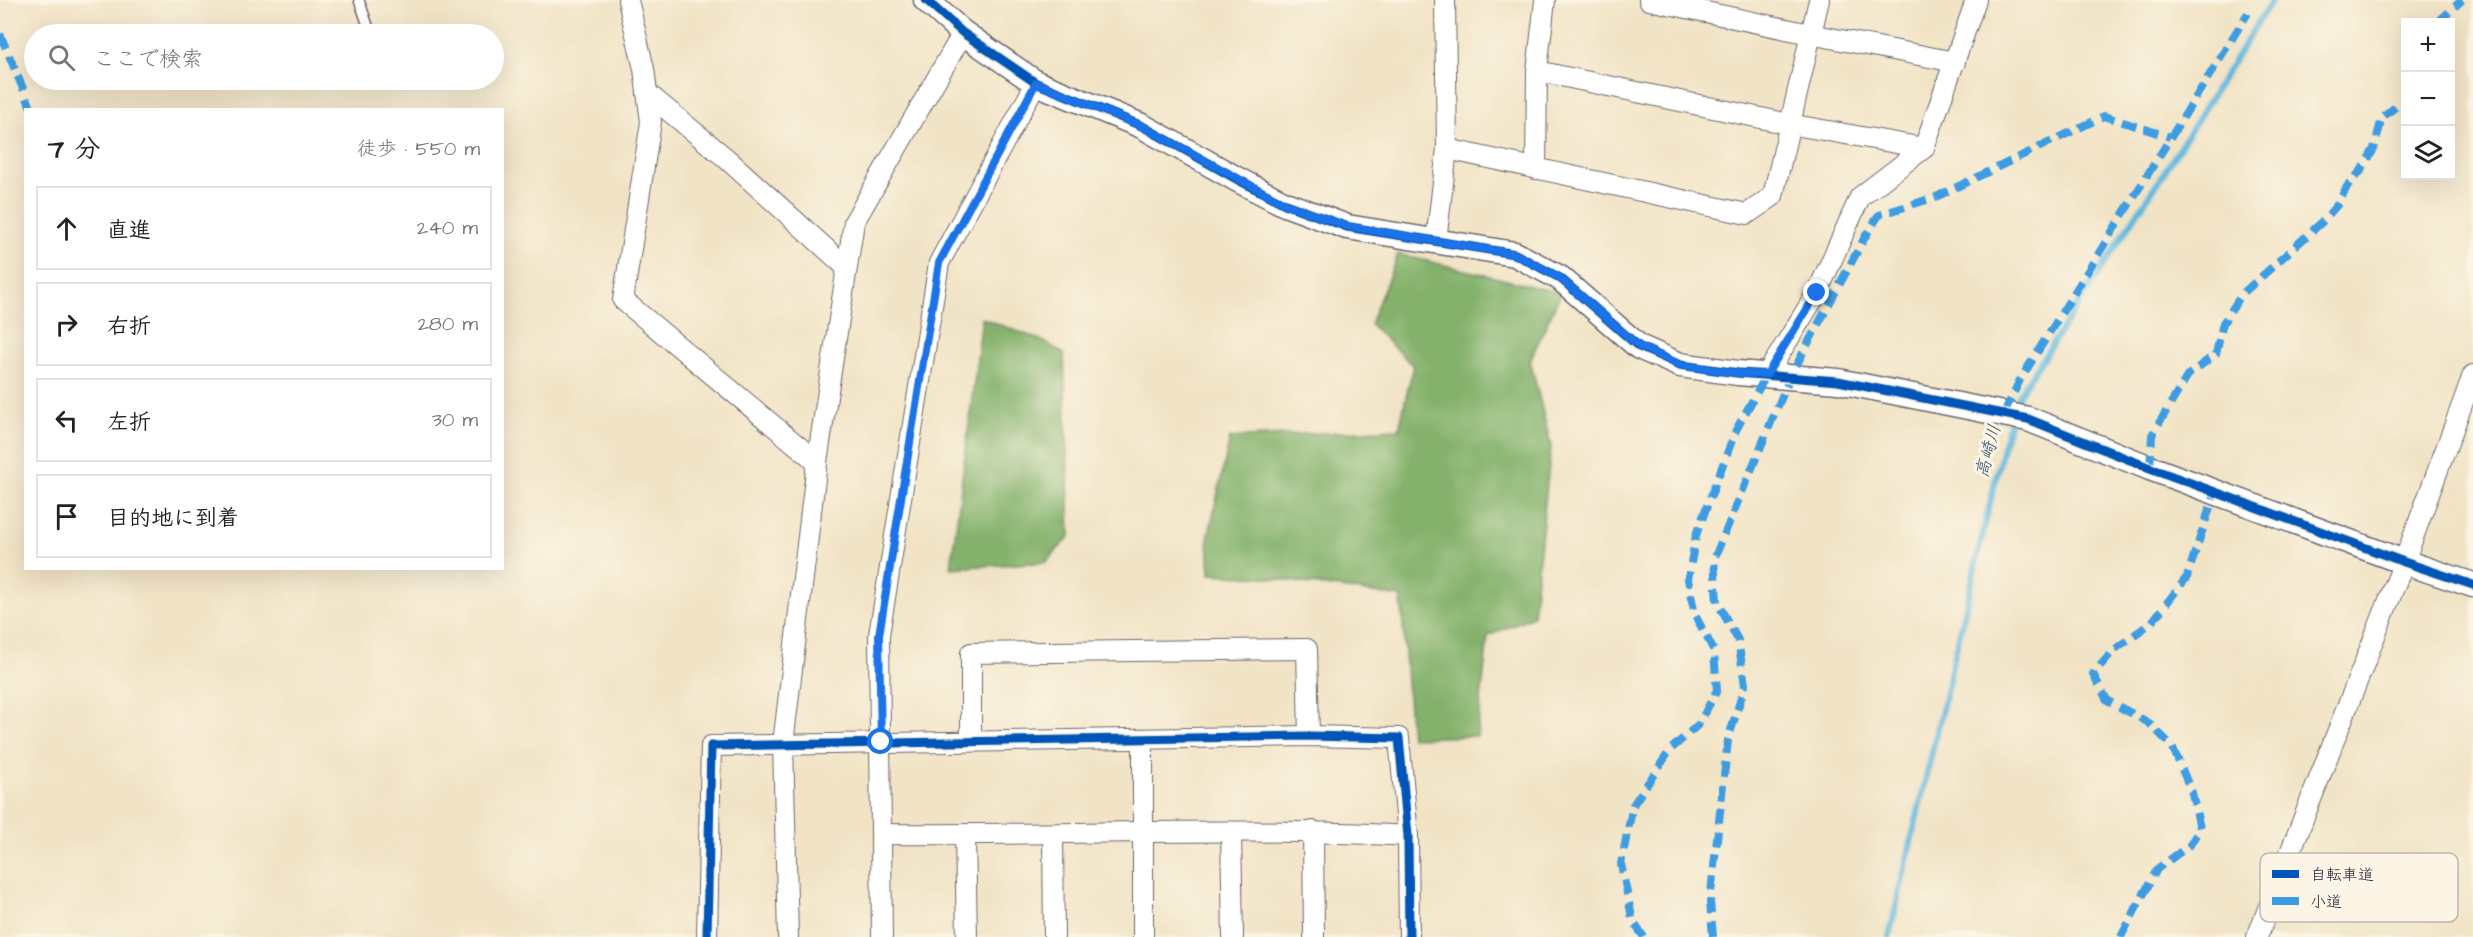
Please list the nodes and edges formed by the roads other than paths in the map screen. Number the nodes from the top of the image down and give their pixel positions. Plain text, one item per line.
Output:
1 (359, 0) edge
2 (628, 0) edge
3 (926, 0) edge
4 (1445, 0) edge
5 (1545, 0) edge
6 (1649, 0) edge
7 (1819, 0) edge
8 (1976, 0) edge
9 (367, 24) edge
10 (963, 33) junction
11 (1810, 34) junction
12 (1955, 62) junction
13 (1536, 71) junction
14 (1036, 83) junction
15 (647, 93) junction
16 (1789, 124) junction
17 (1924, 148) junction
18 (1447, 149) junction
19 (1536, 169) junction
20 (1436, 241) junction
21 (846, 267) junction
22 (1767, 374) junction
23 (2473, 375) edge
24 (817, 462) junction
25 (2404, 562) junction
26 (2473, 585) edge
27 (1309, 736) junction
28 (1143, 740) junction
29 (971, 741) junction
30 (881, 742) junction
31 (783, 744) junction
32 (1313, 831) junction
33 (1232, 832) junction
34 (882, 834) junction
35 (1142, 834) junction
36 (965, 835) junction
37 (1053, 835) junction
38 (1408, 836) junction
39 (2290, 853) edge
40 (2263, 922) edge
41 (708, 937) edge
42 (788, 937) edge
43 (882, 937) edge
44 (967, 937) edge
45 (1054, 937) edge
46 (1143, 937) edge
47 (1233, 937) edge
48 (1314, 937) edge
49 (1409, 937) edge
50 (2257, 937) edge

1 - 9 lane
2 - 15 street
3 - 10 street
4 - 18 street
5 - 13 street
6 - 11 street
7 - 11 street
8 - 12 street
10 - 14 street
10 - 21 street
11 - 12 street
11 - 16 street
12 - 17 street
13 - 16 street
13 - 19 street
14 - 20 street
14 - 30 street
15 - 21 street
15 - 24 street
16 - 17 street
16 - 19 street
17 - 22 street
18 - 19 street
18 - 20 street
20 - 22 street
21 - 24 street
22 - 25 street
23 - 25 street
24 - 31 street
25 - 26 street
25 - 39 street
27 - 28 street
27 - 29 street
27 - 38 street
28 - 29 street
28 - 35 street
29 - 30 street
30 - 31 street
30 - 34 street
31 - 41 street
31 - 42 street
32 - 33 street
32 - 38 street
32 - 48 street
33 - 35 street
33 - 47 street
34 - 36 street
34 - 43 street
35 - 37 street
35 - 46 street
36 - 37 street
36 - 44 street
37 - 45 street
38 - 49 street
40 - 50 street

